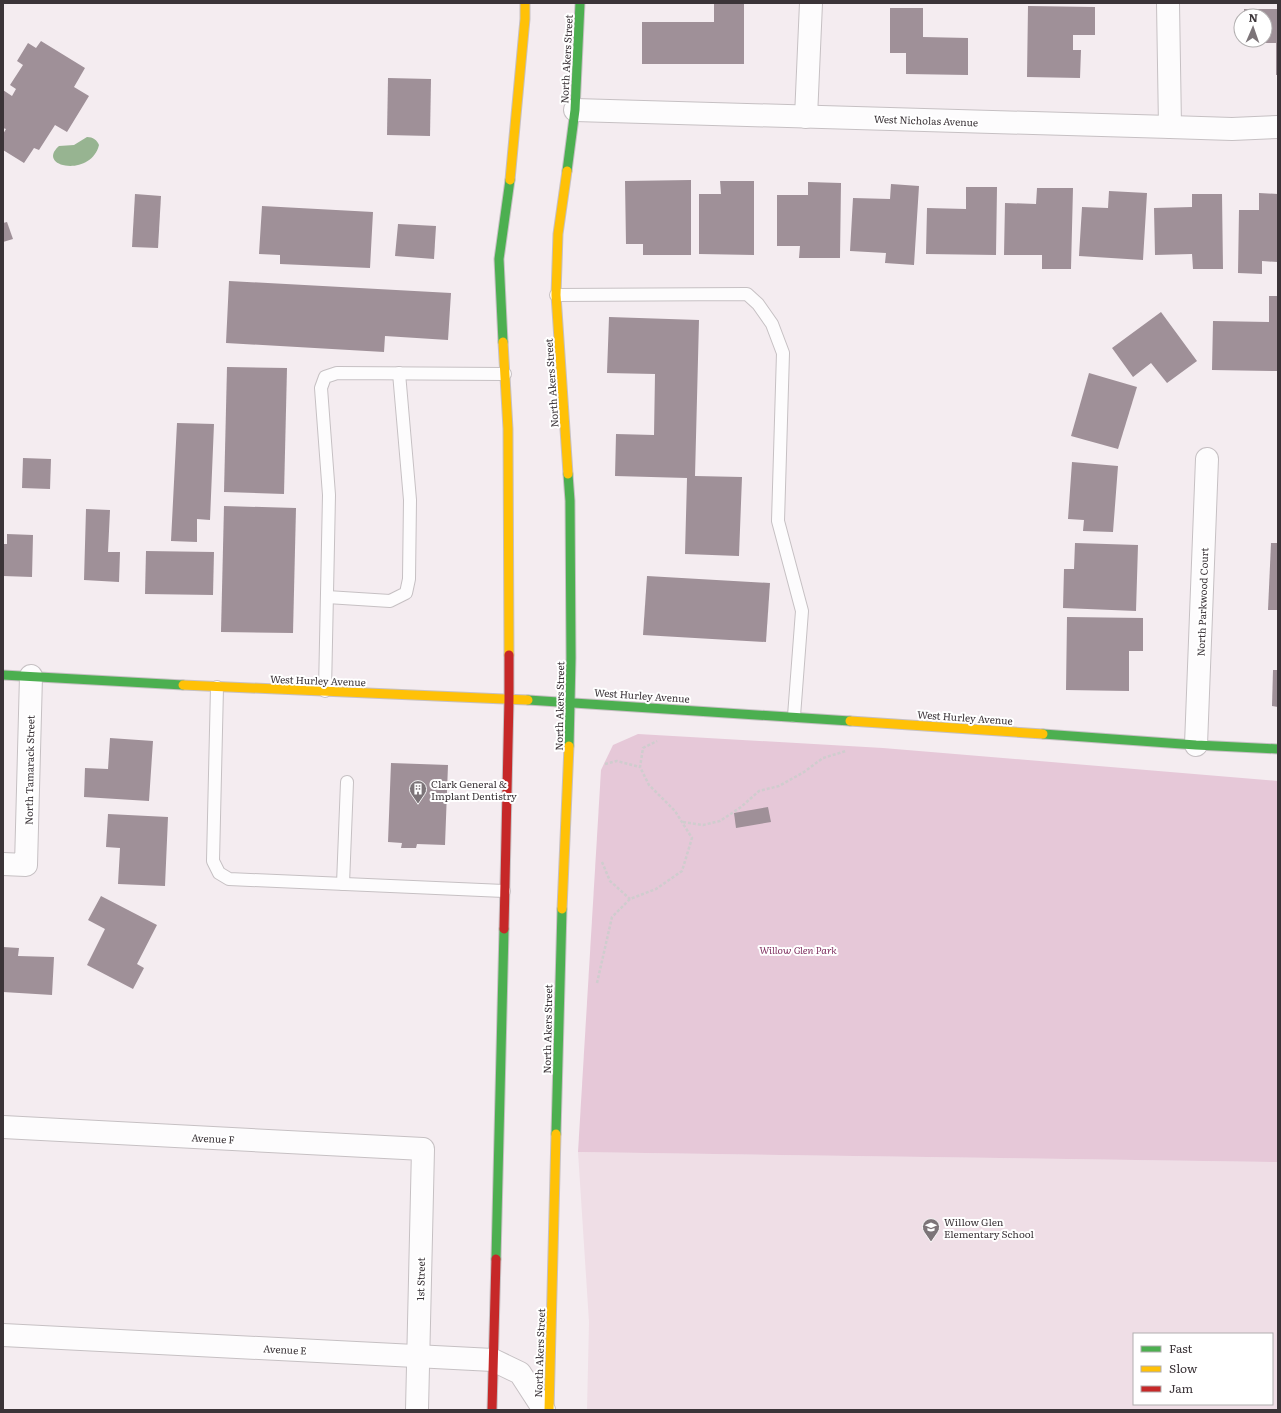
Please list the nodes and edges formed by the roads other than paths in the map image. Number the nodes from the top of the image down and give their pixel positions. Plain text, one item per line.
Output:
1 (525, 3) edge
2 (580, 3) edge
3 (811, 3) edge
4 (1168, 3) edge
5 (575, 110) junction
6 (806, 117) junction
7 (1170, 127) junction
8 (1278, 127) edge
9 (556, 295) junction
10 (399, 373) junction
11 (505, 374) junction
12 (1208, 458) dead end
13 (327, 597) junction
14 (3, 675) edge
15 (31, 676) junction
16 (217, 687) junction
17 (325, 691) junction
18 (509, 699) junction
19 (570, 702) junction
20 (794, 716) junction
21 (1196, 745) junction
22 (1278, 749) edge
23 (347, 782) dead end
24 (3, 864) edge
25 (343, 884) junction
26 (504, 891) junction
27 (3, 1127) edge
28 (423, 1149) joint
29 (3, 1335) edge
30 (418, 1356) junction
31 (493, 1360) junction
32 (417, 1410) edge
33 (492, 1410) edge
34 (544, 1410) edge
35 (549, 1410) edge

1 - 11 main road
2 - 5 main road, North Akers Street
3 - 6 street
4 - 7 street
5 - 6 street, West Nicholas Avenue
5 - 9 main road, North Akers Street
6 - 7 street, West Nicholas Avenue
7 - 8 street, West Nicholas Avenue
9 - 19 main road, North Akers Street
9 - 20 lane
10 - 11 lane
10 - 13 lane
10 - 13 lane
11 - 18 main road
12 - 21 street, North Parkwood Court
13 - 17 lane
14 - 15 main road, West Hurley Avenue
15 - 16 main road, West Hurley Avenue
15 - 24 street, North Tamarack Street
16 - 17 main road, West Hurley Avenue
16 - 25 lane
17 - 18 main road, West Hurley Avenue
18 - 19 main road, West Hurley Avenue
18 - 26 main road
19 - 20 main road, West Hurley Avenue
19 - 35 main road, North Akers Street
20 - 21 main road, West Hurley Avenue
21 - 22 main road, West Hurley Avenue
23 - 25 lane
25 - 26 lane
26 - 31 main road
27 - 28 street, Avenue F
28 - 30 street, 1st Street
29 - 30 street, Avenue E
30 - 31 street, Avenue E
30 - 32 street, 1st Street
31 - 33 main road
31 - 34 street, Avenue E

